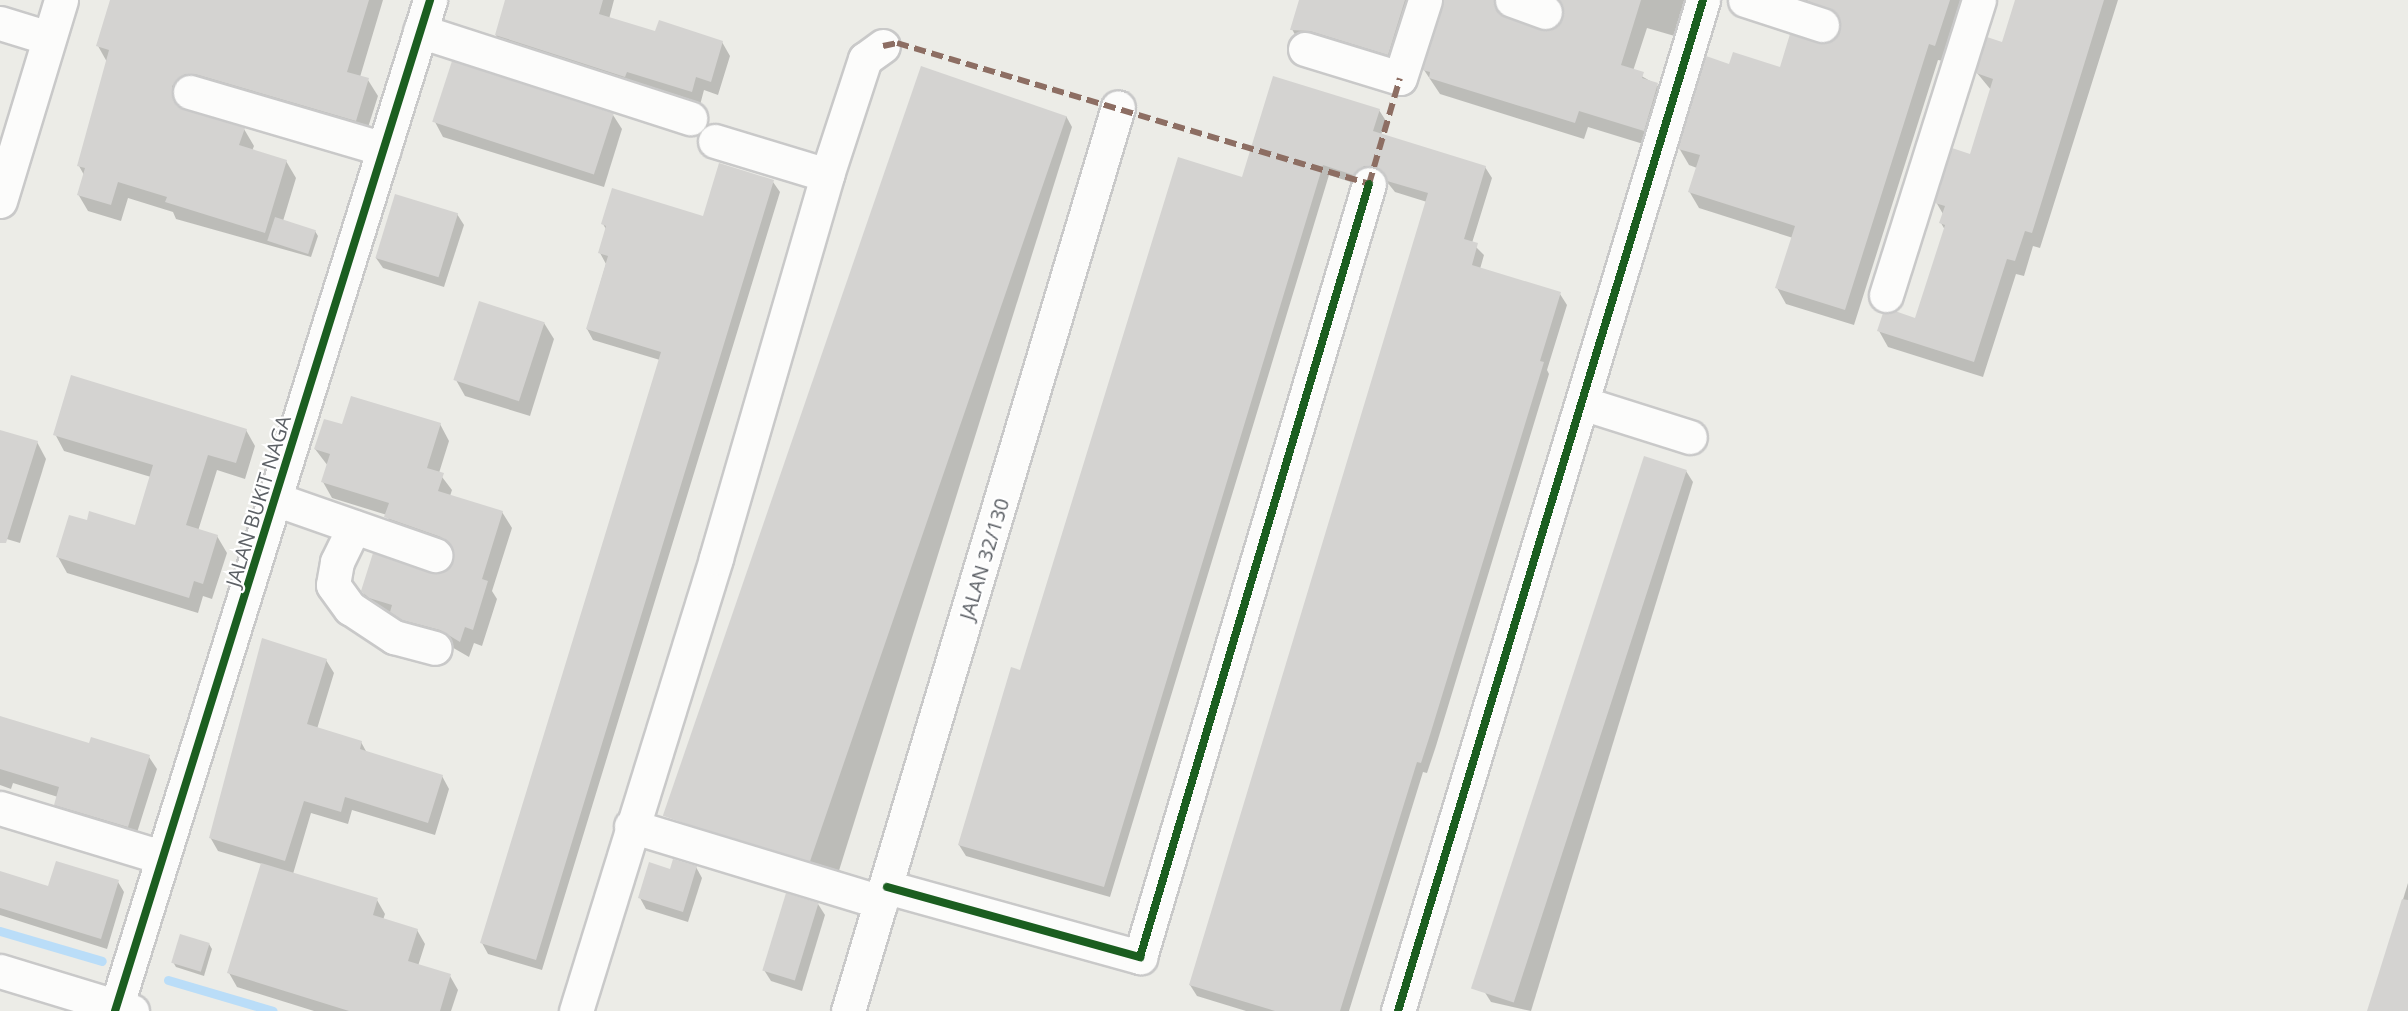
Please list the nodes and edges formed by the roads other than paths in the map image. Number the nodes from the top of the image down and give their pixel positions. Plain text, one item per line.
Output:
1 (61, 0) edge
2 (1425, 0) edge
3 (1512, 0) edge
4 (1703, 0) edge
5 (1745, 0) edge
6 (1979, 0) edge
7 (423, 9) edge
8 (1545, 12) dead end
9 (0, 23) edge
10 (1822, 25) dead end
11 (49, 38) junction
12 (883, 46) dead end
13 (1305, 49) dead end
14 (190, 92) dead end
15 (1118, 107) dead end
16 (690, 118) dead end
17 (715, 141) dead end
18 (384, 149) junction
19 (827, 175) junction
20 (1369, 184) dead end
21 (0, 201) edge
22 (1886, 295) dead end
23 (1581, 403) junction
24 (1690, 437) dead end
25 (275, 499) junction
26 (354, 527) junction
27 (435, 555) dead end
28 (435, 648) dead end
29 (0, 808) edge
30 (631, 825) junction
31 (161, 857) junction
32 (884, 895) junction
33 (0, 971) edge
34 (121, 1009) edge
35 (576, 1011) edge
36 (848, 1011) edge
37 (1398, 1011) edge

1 - 11 street
2 - 13 street
3 - 8 street
4 - 23 street
5 - 10 street
6 - 22 street
7 - 16 street
7 - 18 street, JALAN BUKIT NAGA
9 - 11 street
11 - 21 street
12 - 19 street
14 - 18 street
15 - 32 street, JALAN 32/130
17 - 19 street
18 - 25 street, JALAN BUKIT NAGA
19 - 30 street
20 - 32 street
23 - 24 street
23 - 37 street
25 - 26 street
25 - 31 street, JALAN BUKIT NAGA
26 - 27 street
26 - 28 street
29 - 31 street
30 - 32 street
30 - 35 street
31 - 34 street, JALAN BUKIT NAGA
32 - 36 street, JALAN 32/130
33 - 34 street

